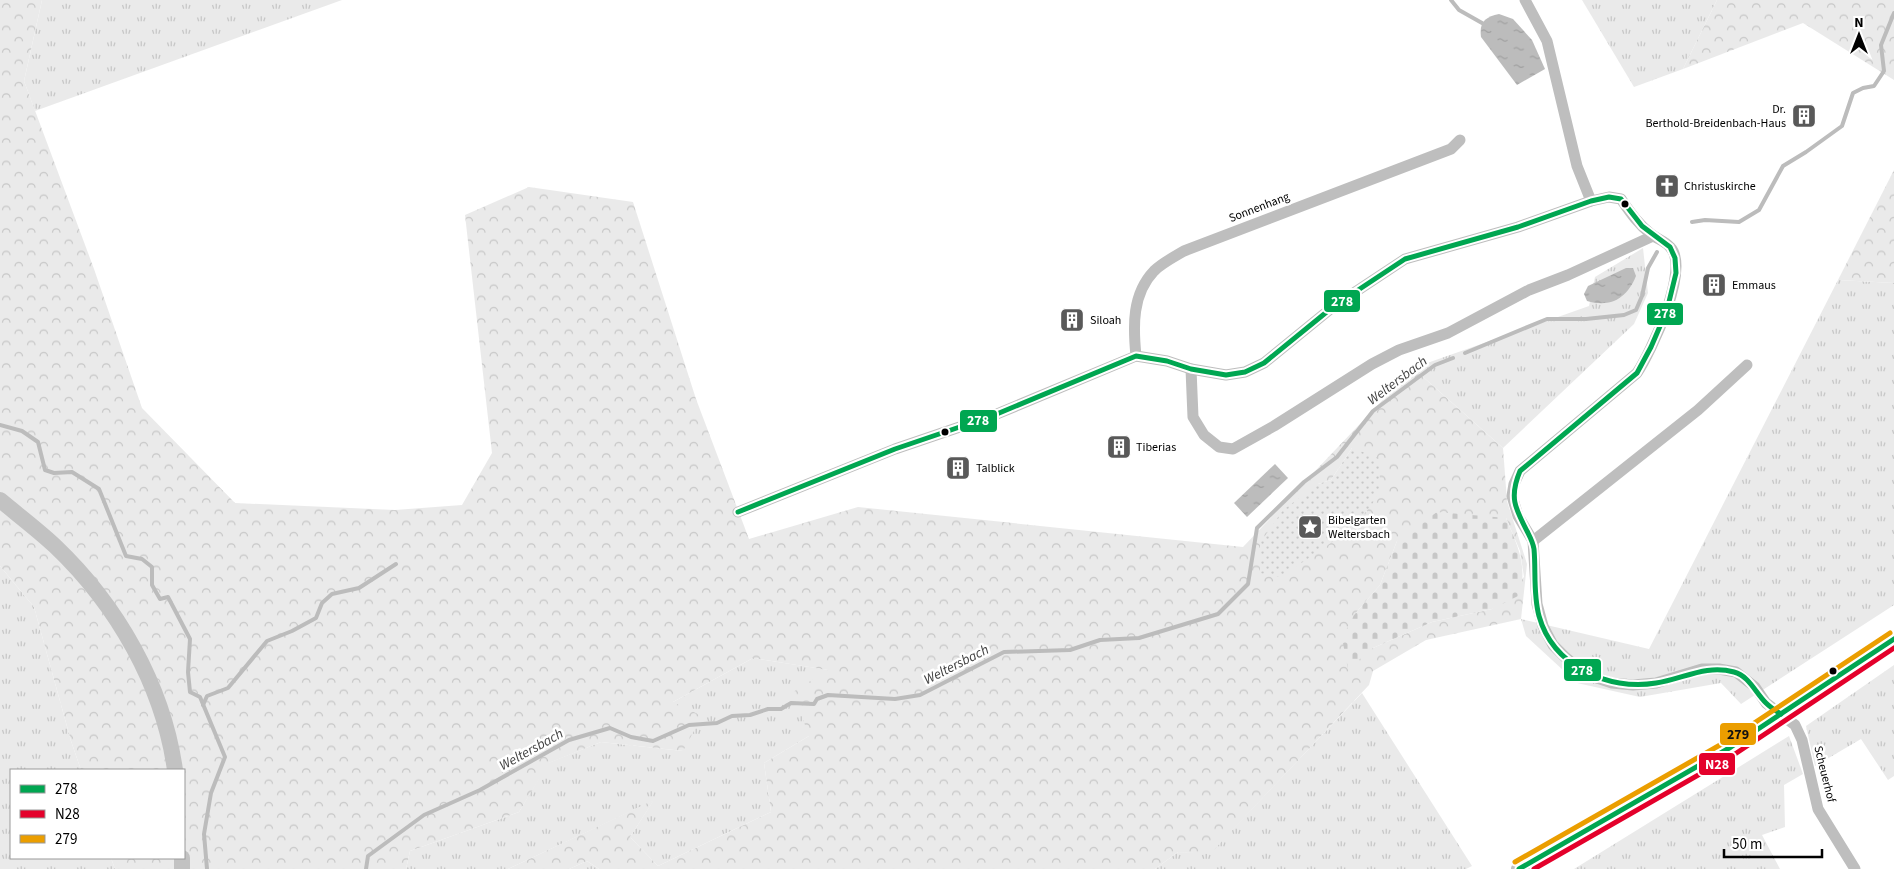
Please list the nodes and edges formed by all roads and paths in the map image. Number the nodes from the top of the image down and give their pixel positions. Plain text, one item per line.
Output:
1 (1525, 0) edge
2 (1460, 140) dead end
3 (1591, 200) junction
4 (1653, 236) junction
5 (1136, 356) junction
6 (1747, 365) dead end
7 (1191, 369) junction
8 (0, 500) edge
9 (738, 512) dead end
10 (1533, 541) junction
11 (1894, 639) edge
12 (1781, 714) junction
13 (175, 769) edge
14 (1534, 865) edge
15 (1519, 869) edge
16 (1855, 869) edge

1 - 3 street
2 - 5 street, Sonnenhang
3 - 4 street
3 - 7 street
4 - 7 street
4 - 10 street
5 - 7 street
5 - 9 street
6 - 10 street
8 - 13 main road
10 - 12 street
11 - 12 main road
12 - 14 main road
12 - 16 street, Scheuerhof
14 - 15 main road

